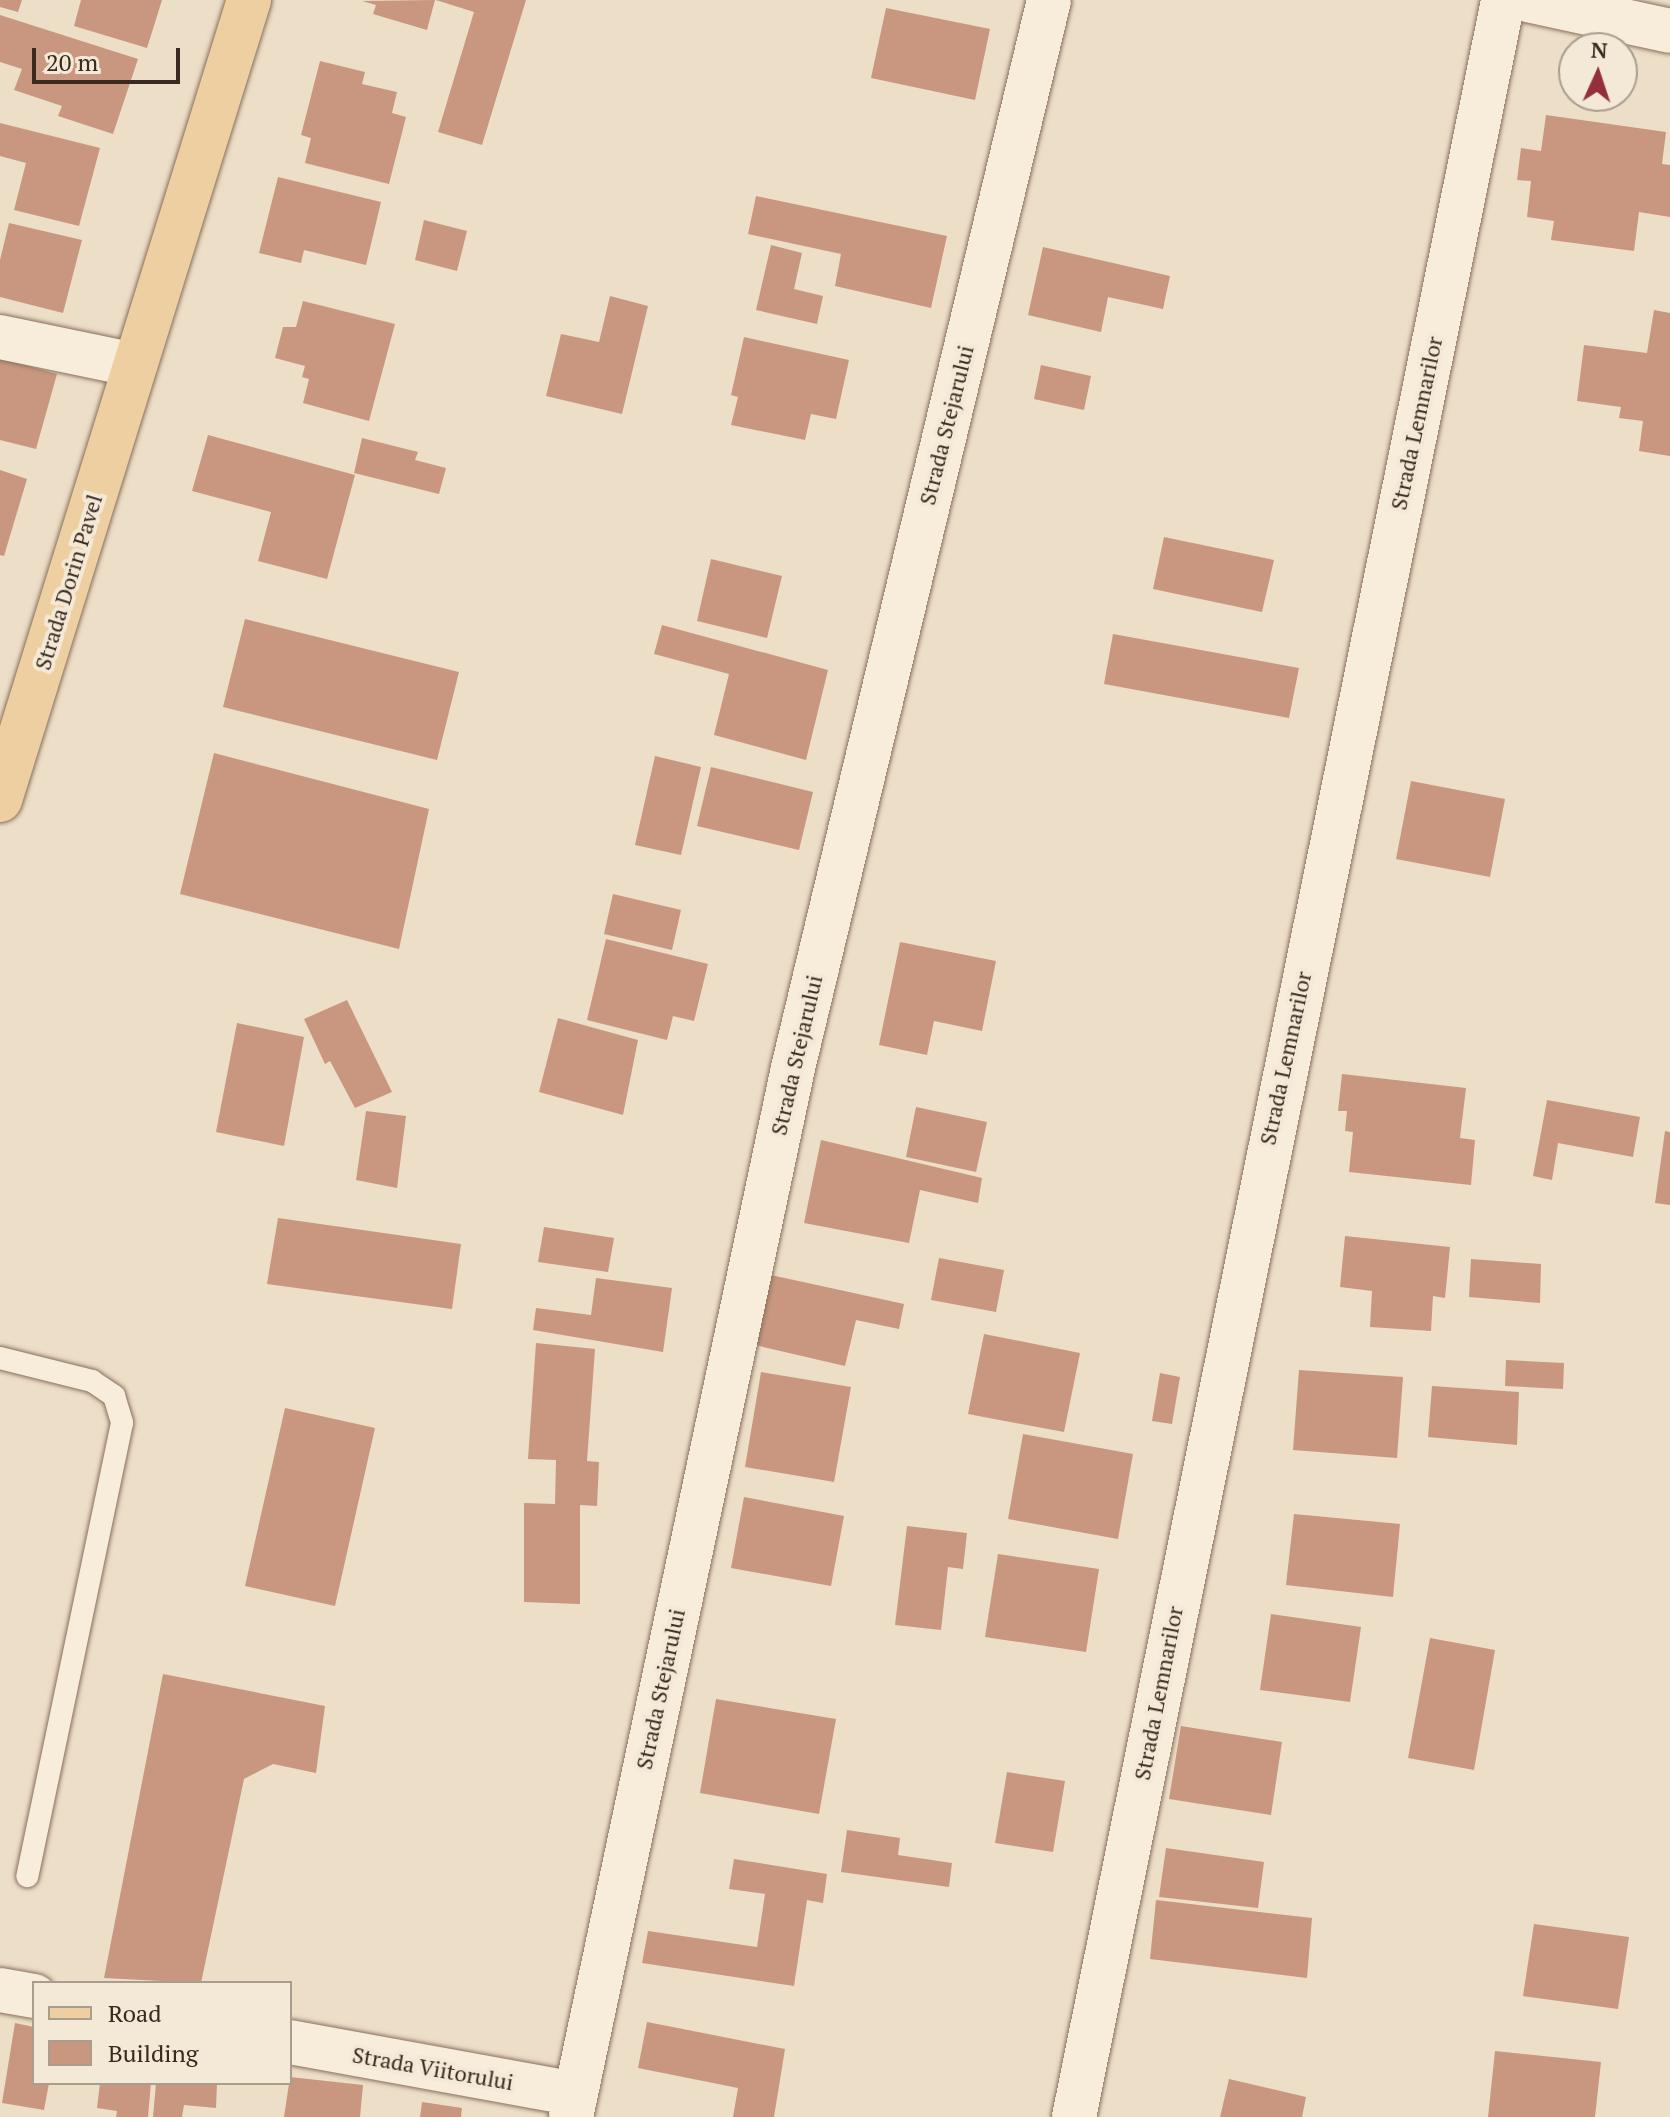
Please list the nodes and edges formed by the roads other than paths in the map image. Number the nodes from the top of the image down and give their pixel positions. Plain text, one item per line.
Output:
1 (249, 0) edge
2 (1049, 0) edge
3 (1503, 0) edge
4 (1527, 0) edge
5 (1670, 31) edge
6 (0, 337) edge
7 (135, 365) junction
8 (0, 800) edge
9 (0, 1358) edge
10 (27, 1876) dead end
11 (0, 1990) edge
12 (32, 1996) edge
13 (292, 2042) edge
14 (573, 2106) edge
15 (1074, 2117) edge

1 - 7 main road, Strada Dorin Pavel
2 - 14 street, Strada Stejarului
3 - 15 street, Strada Lemnarilor
4 - 5 street
6 - 7 street
7 - 8 main road, Strada Dorin Pavel
9 - 10 lane
11 - 12 street
13 - 14 street, Strada Viitorului

